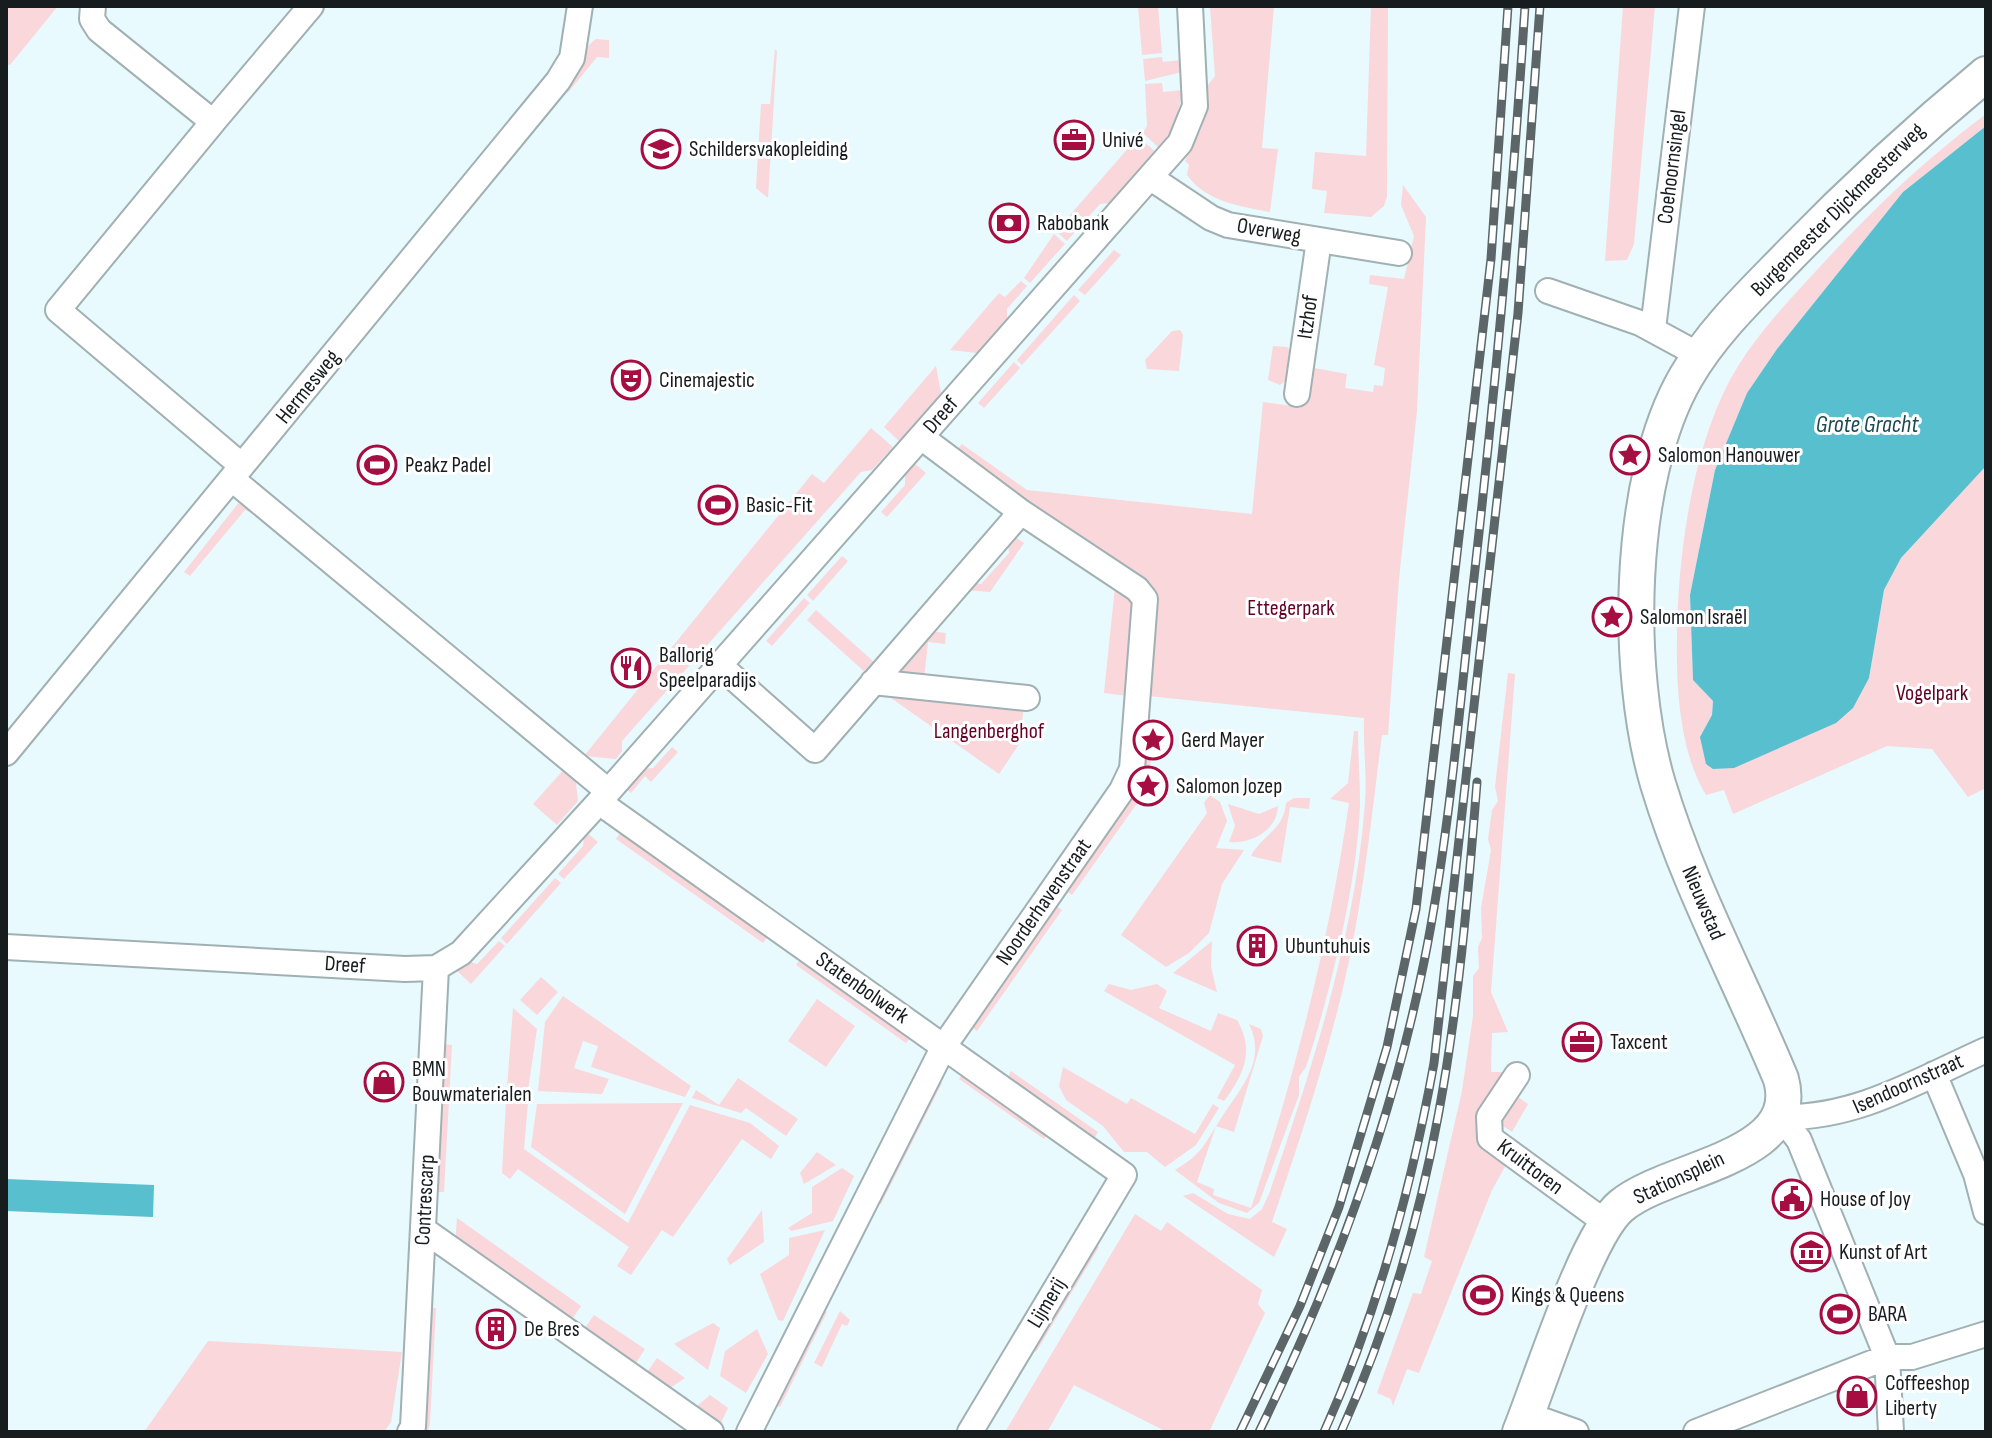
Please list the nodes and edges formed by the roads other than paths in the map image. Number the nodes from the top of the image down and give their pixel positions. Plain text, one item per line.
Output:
1 (93, 6) edge
2 (311, 6) edge
3 (580, 6) edge
4 (1190, 6) edge
5 (1692, 6) edge
6 (1986, 74) edge
7 (213, 122) junction
8 (1151, 178) junction
9 (1319, 240) junction
10 (1399, 253) dead end
11 (1548, 291) dead end
12 (1653, 329) junction
13 (1699, 355) junction
14 (1297, 394) dead end
15 (921, 437) junction
16 (237, 473) junction
17 (1021, 512) junction
18 (718, 664) junction
19 (873, 682) junction
20 (1027, 698) dead end
21 (6, 753) edge
22 (604, 797) junction
23 (6, 947) edge
24 (436, 968) junction
25 (944, 1046) junction
26 (1986, 1050) edge
27 (1934, 1074) junction
28 (1517, 1075) dead end
29 (1781, 1117) junction
30 (1124, 1175) joint
31 (1986, 1212) edge
32 (1597, 1217) junction
33 (424, 1230) junction
34 (1986, 1334) edge
35 (1887, 1357) junction
36 (1522, 1427) edge
37 (1702, 1431) edge
38 (410, 1432) edge
39 (711, 1432) edge
40 (749, 1432) edge
41 (970, 1432) edge
42 (1576, 1432) edge
43 (1891, 1432) edge

1 - 7 street
2 - 7 street
3 - 16 street, Hermesweg
4 - 8 street, Dreef
5 - 12 street, Coehoornsingel
6 - 13 street, Burgemeester Dijckmeesterweg
7 - 16 street
8 - 9 street, Overweg
8 - 15 street, Dreef
9 - 10 street, Overweg
9 - 14 street, Itzhof
11 - 12 street
12 - 13 street
13 - 29 street, Nieuwstad
15 - 17 street, Noorderhavenstraat
15 - 18 street, Dreef
16 - 21 street, Hermesweg
16 - 22 street
17 - 19 street
17 - 25 street, Noorderhavenstraat
18 - 19 street
18 - 22 street, Dreef
19 - 20 street
22 - 24 street, Dreef
22 - 25 street, Statenbolwerk
23 - 24 street, Dreef
24 - 33 street, Contrescarp
25 - 30 street, Statenbolwerk
25 - 40 street, Noorderhavenstraat
26 - 27 street, Isendoornstraat
27 - 29 street, Isendoornstraat
27 - 31 street
28 - 32 street, Kruittoren
29 - 32 street, Stationsplein
29 - 35 street
30 - 41 street, Lijmerij
32 - 36 street, Stationsplein
33 - 38 street, Contrescarp
33 - 39 street
34 - 35 street
35 - 37 street
35 - 43 street
36 - 42 street

